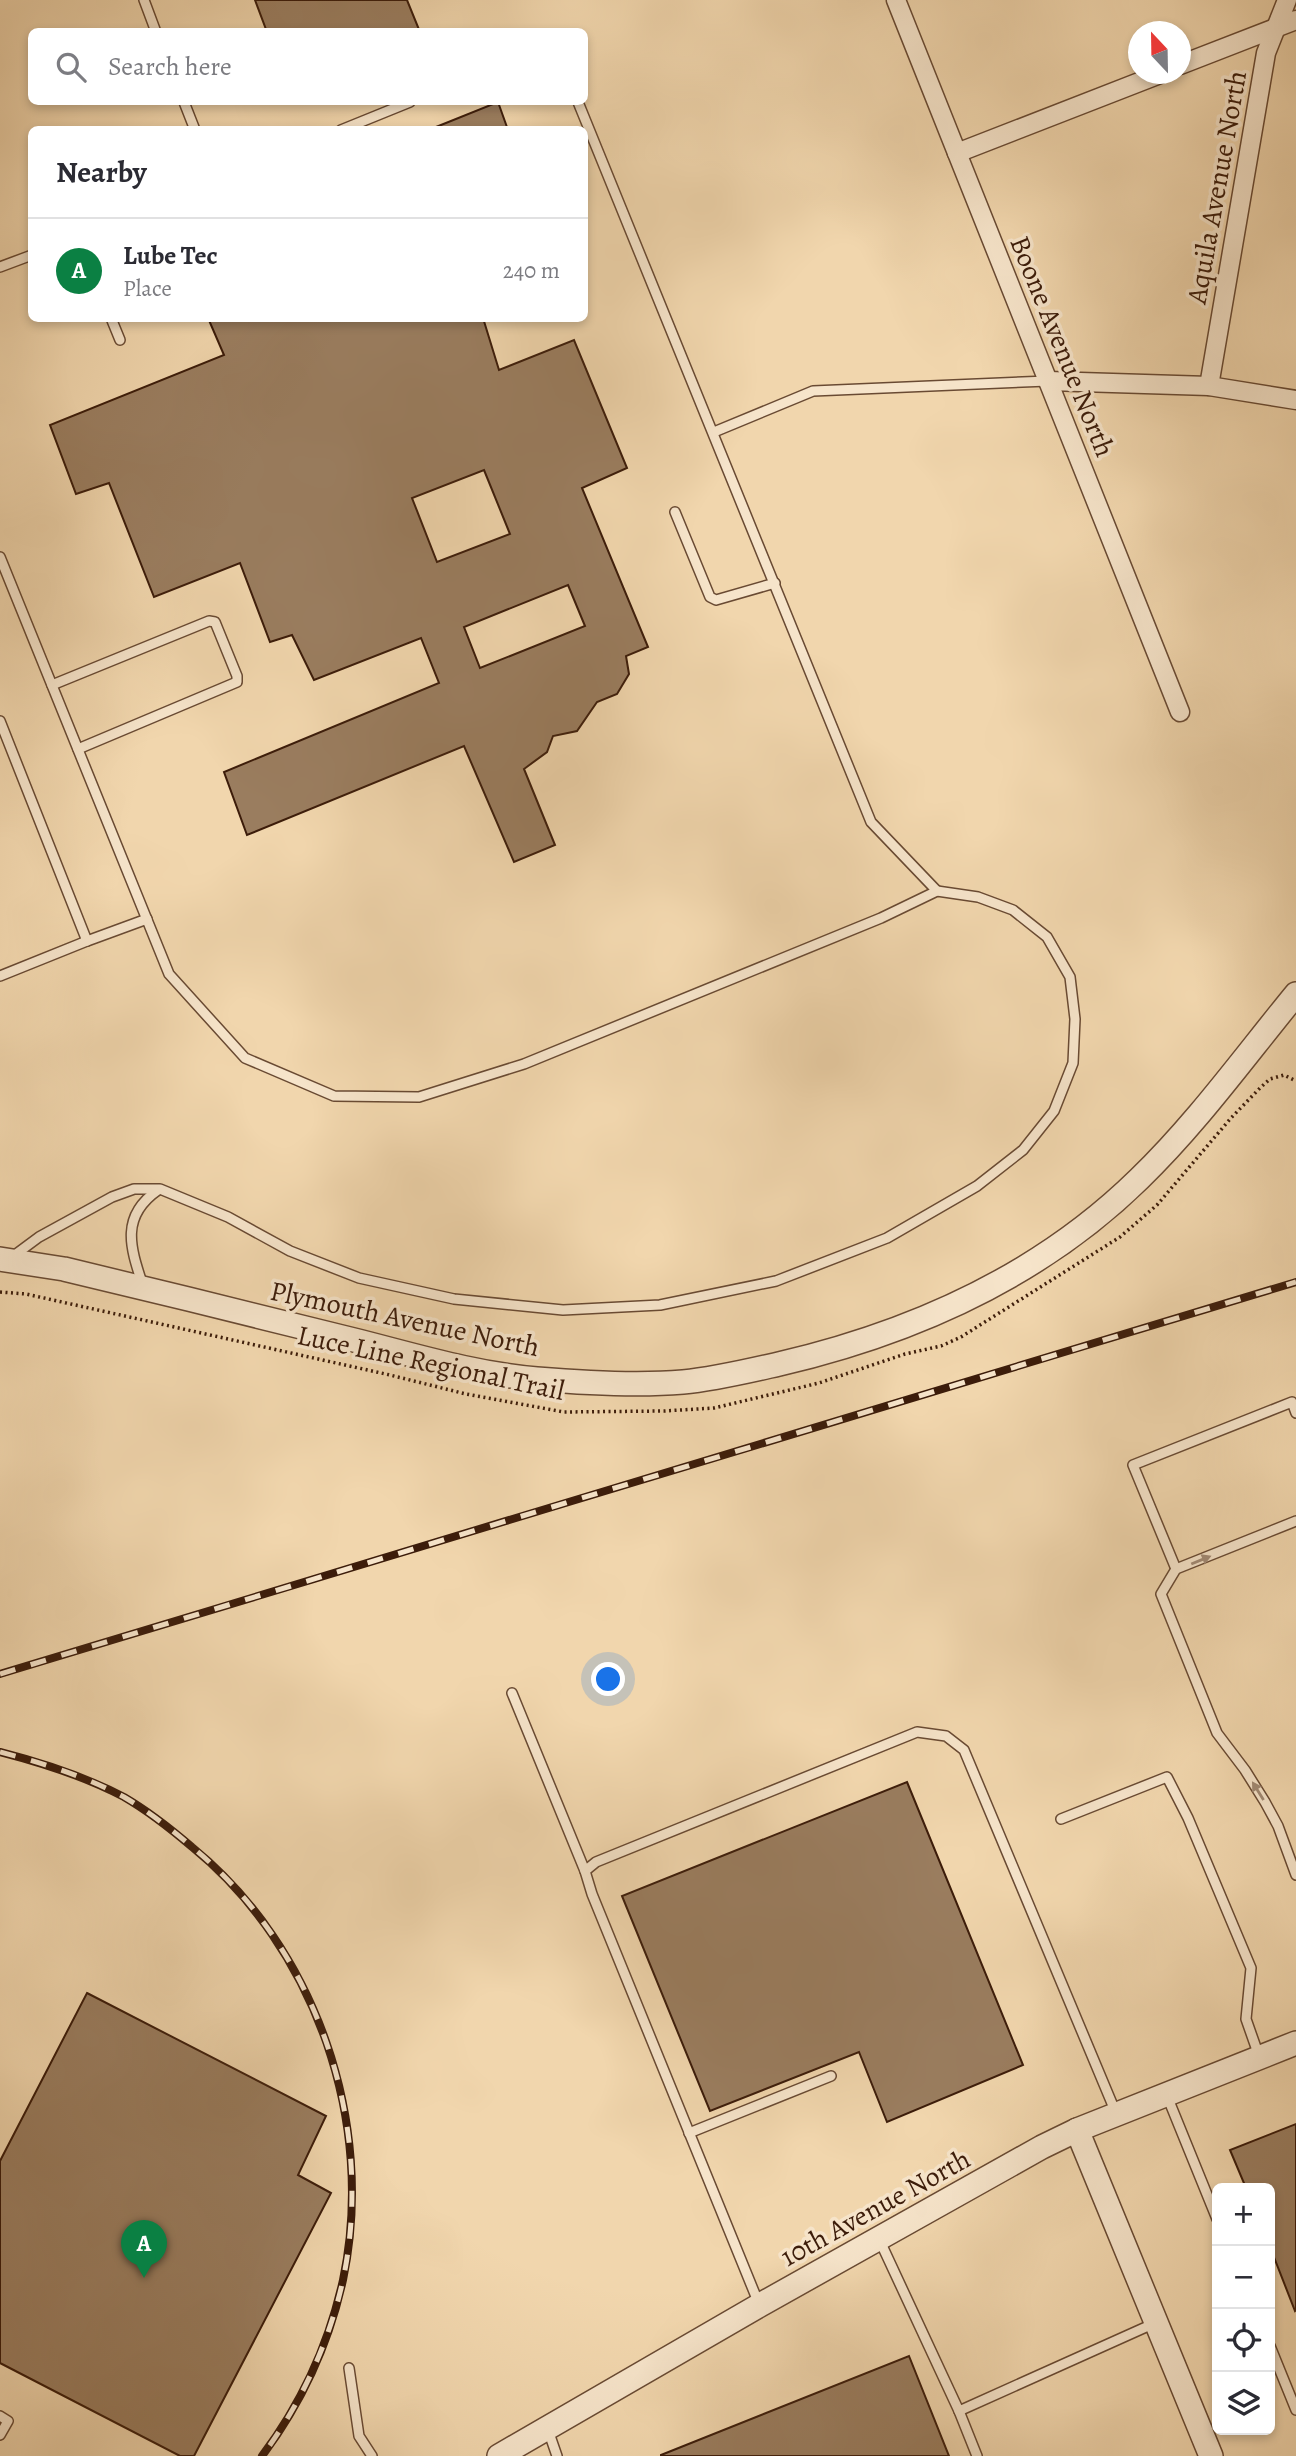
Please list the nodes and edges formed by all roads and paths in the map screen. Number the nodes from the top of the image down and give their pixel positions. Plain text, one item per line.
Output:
1 (144, 0) edge
2 (896, 0) edge
3 (1287, 0) edge
4 (1296, 20) edge
5 (1277, 27) junction
6 (154, 28) edge
7 (1191, 61) edge
8 (1134, 84) edge
9 (185, 105) edge
10 (403, 105) edge
11 (580, 105) edge
12 (193, 126) edge
13 (351, 126) edge
14 (957, 153) junction
15 (28, 256) edge
16 (0, 267) edge
17 (113, 322) edge
18 (120, 340) dead end
19 (1048, 381) junction
20 (1209, 386) junction
21 (1296, 400) edge
22 (714, 432) junction
23 (675, 512) dead end
24 (0, 557) edge
25 (775, 583) junction
26 (52, 685) junction
27 (1180, 712) dead end
28 (0, 721) edge
29 (78, 749) junction
30 (937, 891) junction
31 (147, 919) junction
32 (87, 941) junction
33 (0, 976) edge
34 (1296, 994) edge
35 (1296, 1081) edge
36 (160, 1189) junction
37 (4, 1259) edge
38 (144, 1288) junction
39 (0, 1292) edge
40 (1296, 1413) edge
41 (1296, 1521) edge
42 (1176, 1570) junction
43 (512, 1693) dead end
44 (1061, 1819) dead end
45 (585, 1871) junction
46 (1296, 1875) edge
47 (1296, 2043) edge
48 (1259, 2057) junction
49 (831, 2076) dead end
50 (1166, 2095) junction
51 (1117, 2115) junction
52 (1077, 2130) junction
53 (689, 2133) junction
54 (1212, 2207) edge
55 (879, 2239) junction
56 (760, 2305) junction
57 (1156, 2322) junction
58 (1275, 2358) edge
59 (349, 2368) dead end
60 (1296, 2410) edge
61 (959, 2411) junction
62 (0, 2416) edge
63 (547, 2428) junction
64 (0, 2435) edge
65 (372, 2456) edge
66 (499, 2456) edge
67 (557, 2456) edge
68 (977, 2456) edge
69 (1211, 2456) edge

1 - 6 lane
2 - 14 street, Boone Avenue North
3 - 5 street, Aquila Avenue North
4 - 5 street
5 - 7 street
5 - 20 street, Aquila Avenue North
8 - 14 street
9 - 12 lane
10 - 13 lane
11 - 22 lane
14 - 19 street, Boone Avenue North
15 - 16 lane
17 - 18 lane
19 - 20 street
19 - 22 lane
19 - 27 street, Boone Avenue North
20 - 21 street
22 - 25 lane
23 - 25 lane
24 - 26 lane
25 - 30 lane
26 - 29 lane
26 - 29 lane
28 - 32 lane
29 - 31 lane
30 - 31 lane
30 - 36 lane
31 - 32 lane
32 - 33 lane
34 - 38 street, Plymouth Avenue North
35 - 39 path, Luce Line Regional Trail
36 - 37 lane
36 - 38 lane
37 - 38 street, Plymouth Avenue North
40 - 42 lane
42 -> 41 lane
46 -> 42 lane
43 - 45 lane
44 - 48 lane
45 - 51 lane
45 - 53 lane
47 - 48 street, 10th Avenue North
48 - 50 street, 10th Avenue North
49 - 53 lane
50 - 51 street, 10th Avenue North
50 - 54 lane
51 - 52 street, 10th Avenue North
52 - 55 street, 10th Avenue North
52 - 57 street
53 - 56 lane
55 - 56 street, 10th Avenue North
55 - 61 lane
56 - 63 street, 10th Avenue North
57 - 61 lane
57 - 69 street
58 - 60 lane
59 - 65 lane
61 - 68 lane
62 - 64 lane
63 - 66 street, 10th Avenue North
63 - 67 lane

